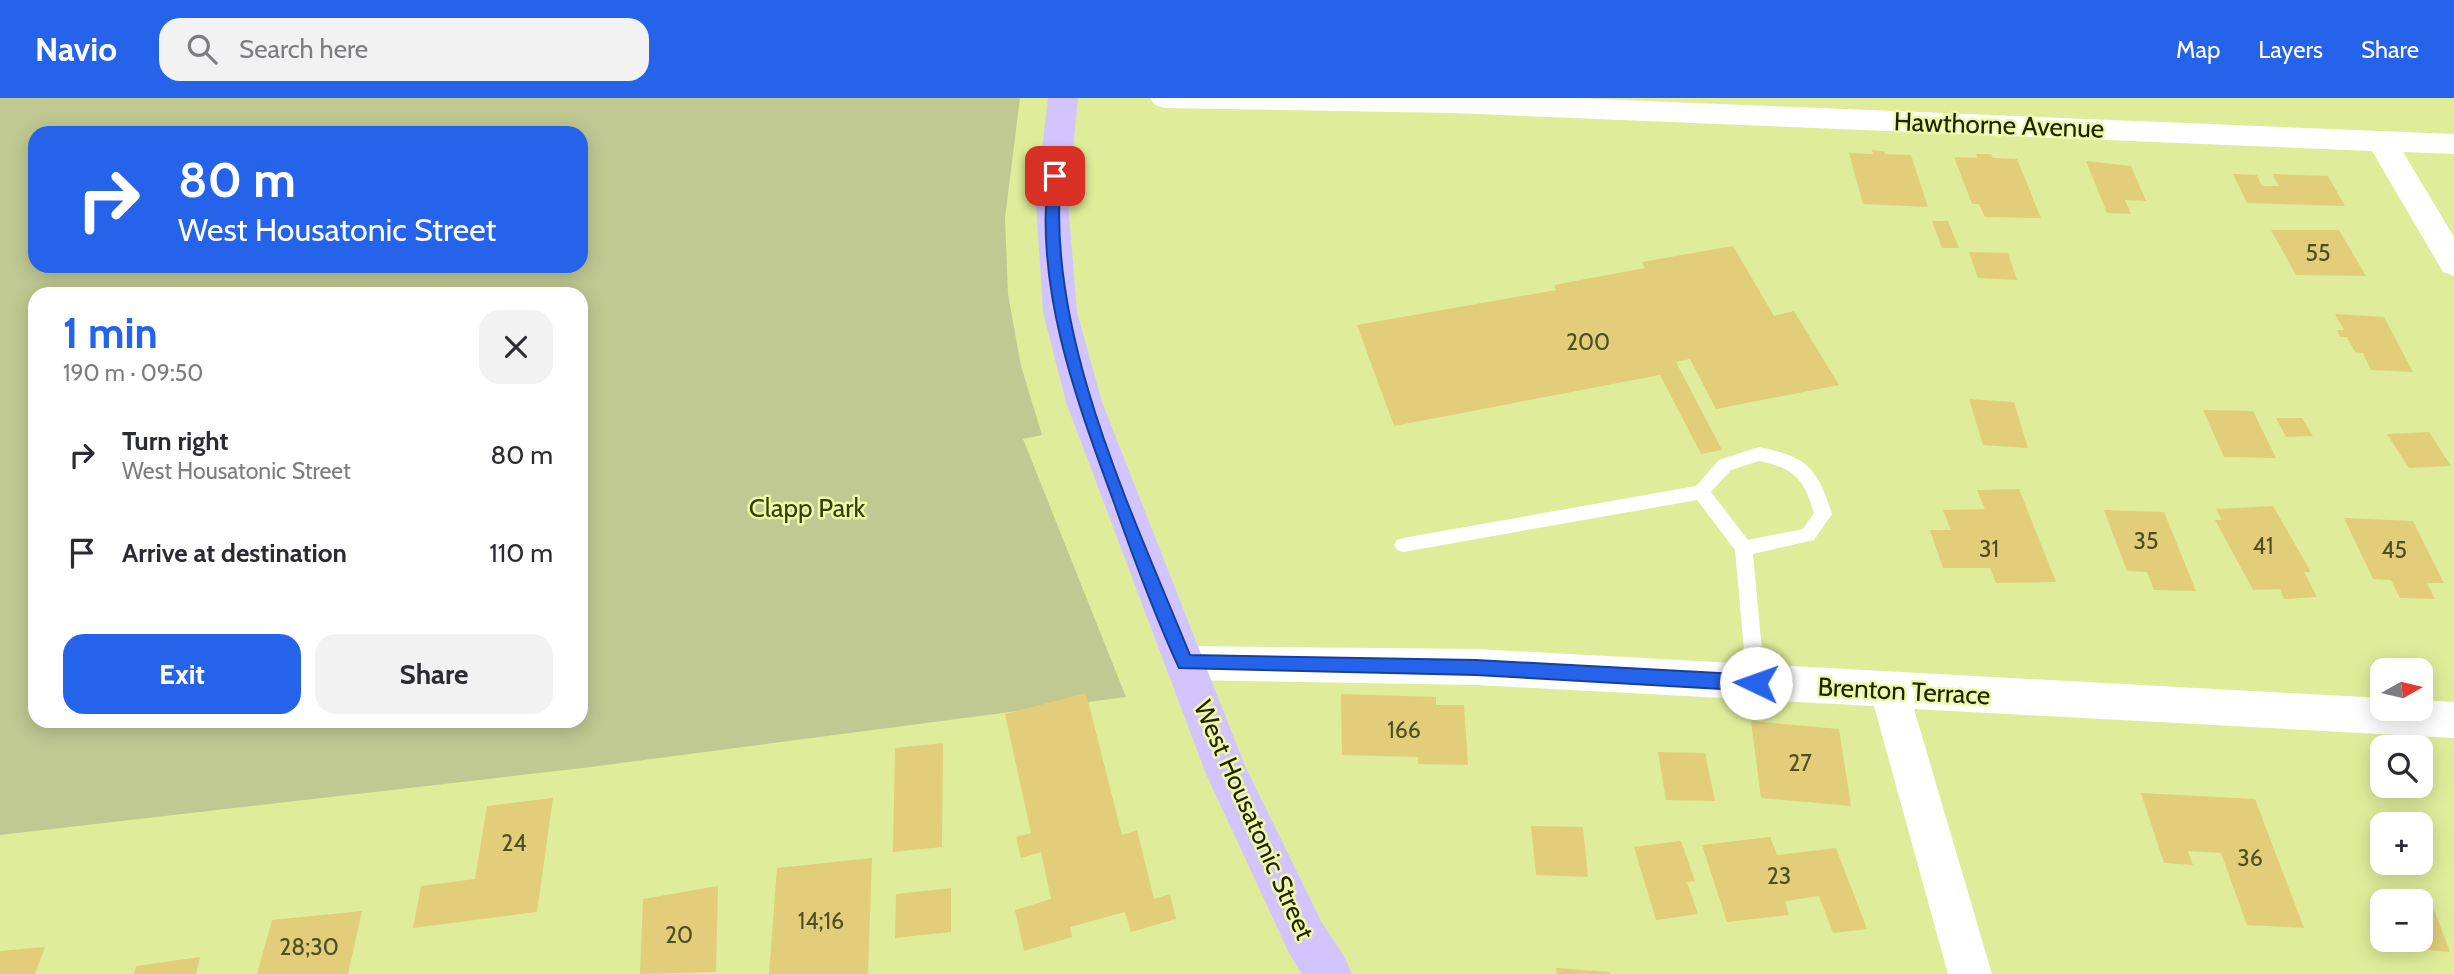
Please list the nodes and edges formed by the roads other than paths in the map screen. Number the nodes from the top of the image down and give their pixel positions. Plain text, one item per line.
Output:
1 (1063, 98) edge
2 (1165, 98) edge
3 (2382, 142) junction
4 (2454, 144) edge
5 (2454, 264) edge
6 (1701, 492) junction
7 (1403, 545) dead end
8 (1744, 548) junction
9 (1185, 663) junction
10 (1756, 683) junction
11 (1889, 690) junction
12 (2454, 720) edge
13 (1329, 974) edge
14 (1970, 974) edge

1 - 9 highway, West Housatonic Street
2 - 3 street, Hawthorne Avenue
3 - 4 street, Hawthorne Avenue
3 - 5 street
6 - 7 lane
6 - 8 lane
6 - 8 lane
8 - 10 lane
9 - 10 street, Brenton Terrace
9 - 13 highway, West Housatonic Street
10 - 11 street, Brenton Terrace
11 - 12 street, Brenton Terrace
11 - 14 street

